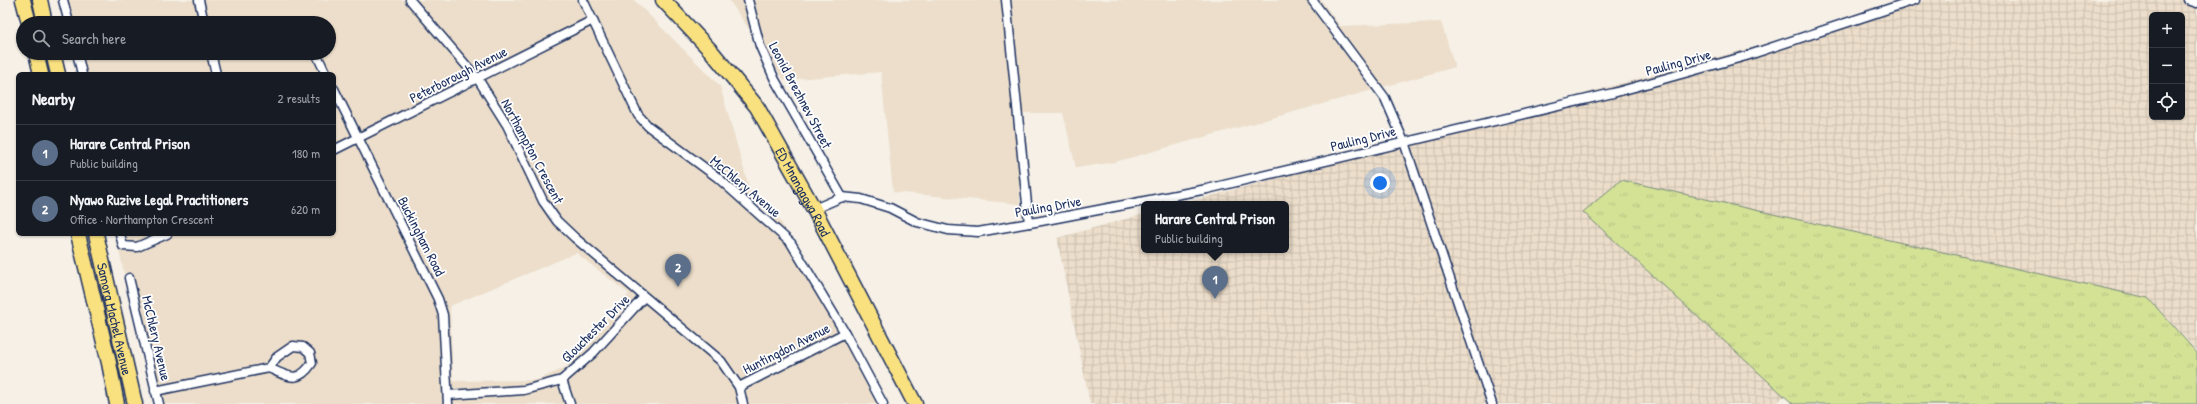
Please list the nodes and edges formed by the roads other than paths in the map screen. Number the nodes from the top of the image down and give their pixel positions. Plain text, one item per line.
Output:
1 (23, 0) edge
2 (40, 0) edge
3 (63, 0) edge
4 (199, 0) edge
5 (410, 0) edge
6 (582, 0) edge
7 (663, 0) edge
8 (748, 0) edge
9 (1006, 0) edge
10 (1312, 0) edge
11 (1915, 0) edge
12 (2188, 0) edge
13 (2197, 3) edge
14 (27, 16) edge
15 (44, 16) edge
16 (67, 16) edge
17 (202, 16) edge
18 (593, 20) junction
19 (38, 60) edge
20 (55, 60) edge
21 (79, 60) edge
22 (213, 60) edge
23 (319, 60) edge
24 (41, 72) edge
25 (58, 72) edge
26 (82, 72) edge
27 (216, 72) edge
28 (325, 72) edge
29 (478, 79) junction
30 (336, 93) edge
31 (358, 138) junction
32 (1404, 142) junction
33 (336, 149) edge
34 (842, 197) junction
35 (1141, 201) edge
36 (1142, 201) edge
37 (814, 209) junction
38 (1029, 222) junction
39 (78, 236) edge
40 (96, 236) edge
41 (120, 236) edge
42 (162, 236) edge
43 (129, 278) dead end
44 (644, 297) junction
45 (845, 333) junction
46 (269, 368) junction
47 (562, 380) junction
48 (739, 387) junction
49 (155, 391) junction
50 (448, 395) junction
51 (117, 404) edge
52 (135, 404) edge
53 (159, 404) edge
54 (448, 404) edge
55 (570, 404) edge
56 (744, 404) edge
57 (883, 404) edge
58 (915, 404) edge
59 (1492, 404) edge

1 - 14 highway
2 - 15 highway
3 - 16 street
4 - 17 street
5 - 29 street, Northampton Crescent
6 - 18 street, McChlery Avenue
7 - 37 highway, ED Mnangagwa Road
8 - 34 street, Leonid Brezhnev Street
9 - 38 street
10 - 32 street
11 - 32 street, Pauling Drive
12 - 13 street
18 - 29 street, Peterborough Avenue
18 - 45 street, McChlery Avenue
19 - 24 highway
20 - 25 highway
21 - 26 street
22 - 27 street
23 - 28 street
29 - 31 street, Peterborough Avenue
29 - 44 street, Northampton Crescent
30 - 31 street, Buckingham Road
31 - 33 street, Peterborough Avenue
31 - 50 street, Buckingham Road
32 - 36 street, Pauling Drive
32 - 59 street
34 - 37 street, Pauling Drive
34 - 38 street, Pauling Drive
35 - 38 street, Pauling Drive
37 - 58 highway, ED Mnangagwa Road
39 - 51 highway
40 - 52 highway, Samora Machel Avenue
41 - 42 street
43 - 49 street, McChlery Avenue
44 - 47 street, Glouchester Drive
44 - 48 street, Northampton Crescent
45 - 48 street, Huntingdon Avenue
45 - 57 street, McChlery Avenue
46 - 46 street
46 - 49 street
47 - 50 street, Glouchester Drive
47 - 55 street
48 - 56 street, Northampton Crescent
49 - 53 street, McChlery Avenue
50 - 54 street, Buckingham Road

